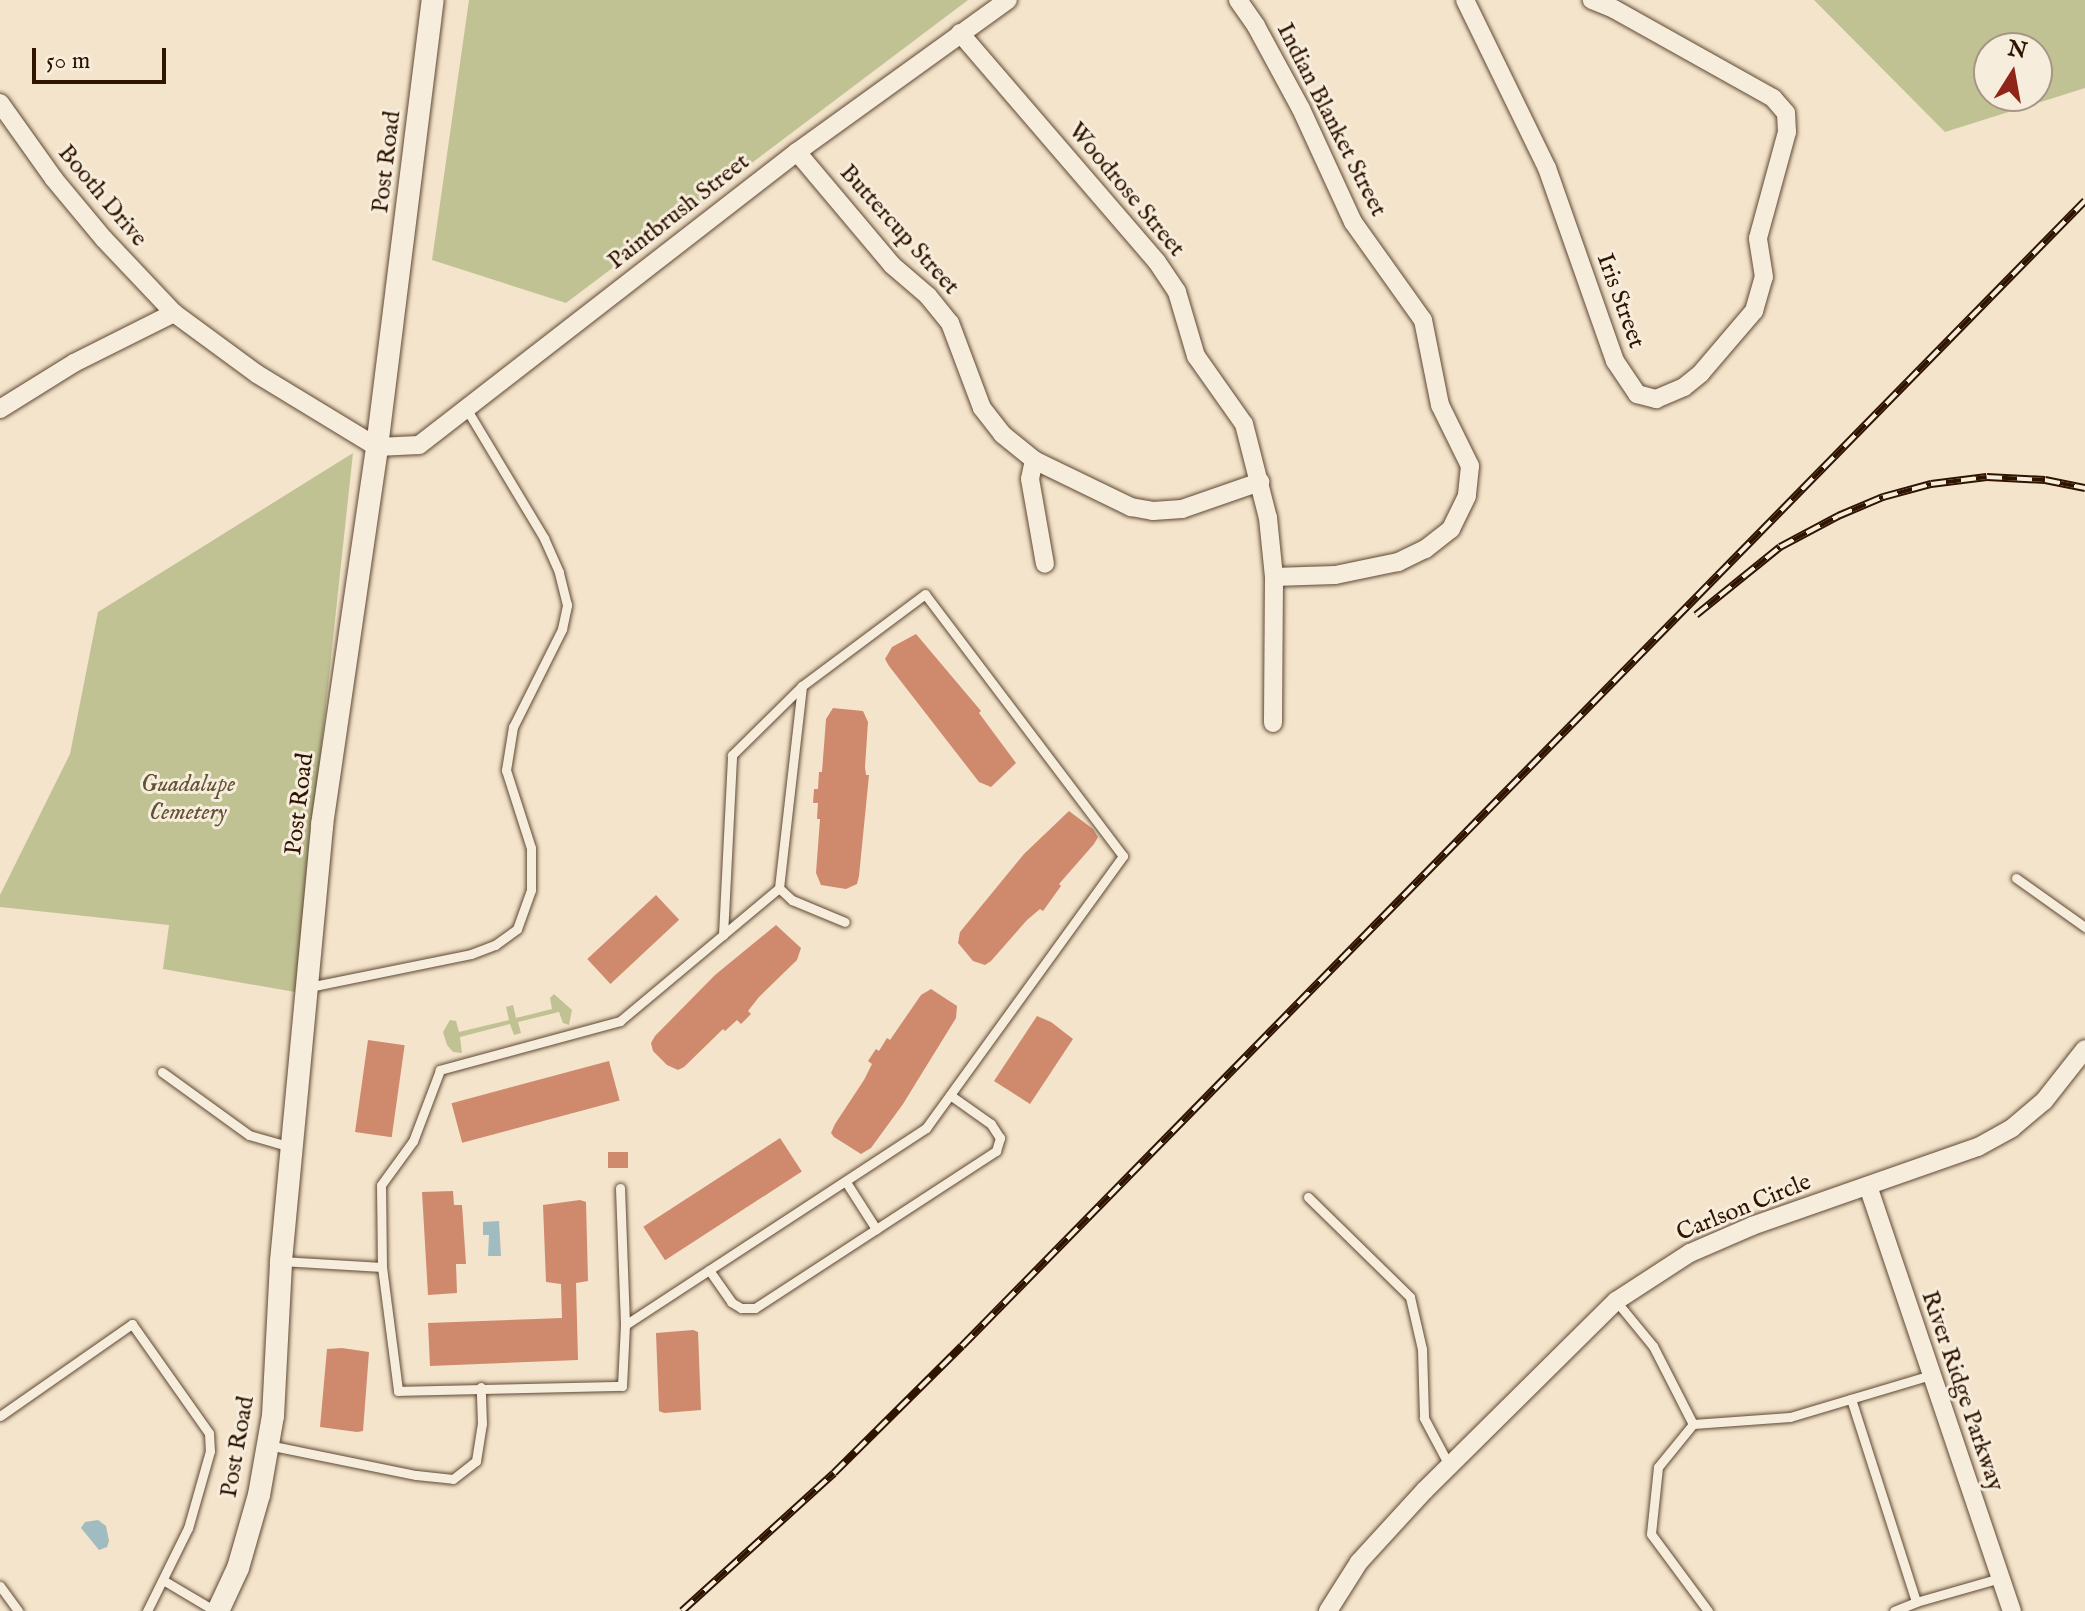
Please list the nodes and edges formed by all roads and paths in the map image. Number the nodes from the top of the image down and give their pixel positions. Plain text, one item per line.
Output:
1 (433, 0) edge
2 (1008, 0) edge
3 (1238, 0) edge
4 (1465, 0) edge
5 (1592, 0) edge
6 (960, 33) junction
7 (0, 103) edge
8 (797, 152) junction
9 (174, 313) junction
10 (466, 408) junction
11 (0, 409) edge
12 (377, 447) junction
13 (1034, 460) junction
14 (1260, 482) junction
15 (1045, 564) dead end
16 (1274, 577) junction
17 (802, 686) junction
18 (1273, 723) dead end
19 (2016, 878) dead end
20 (779, 888) junction
21 (845, 922) dead end
22 (2085, 927) edge
23 (723, 935) junction
24 (306, 987) junction
25 (2085, 1049) edge
26 (162, 1072) dead end
27 (950, 1095) junction
28 (291, 1147) junction
29 (846, 1182) junction
30 (1868, 1186) junction
31 (620, 1188) dead end
32 (1308, 1197) dead end
33 (876, 1229) junction
34 (281, 1261) junction
35 (382, 1267) junction
36 (709, 1270) junction
37 (1616, 1301) junction
38 (625, 1325) junction
39 (1931, 1375) junction
40 (481, 1387) junction
41 (1851, 1399) junction
42 (0, 1416) edge
43 (1693, 1424) junction
44 (268, 1445) junction
45 (1449, 1465) junction
46 (2000, 1578) junction
47 (163, 1580) junction
48 (0, 1586) edge
49 (1916, 1602) junction
50 (18, 1611) edge
51 (147, 1611) edge
52 (217, 1611) edge
53 (1328, 1611) edge
54 (1708, 1611) edge
55 (1894, 1611) edge
56 (2012, 1611) edge

1 - 12 street, Post Road
2 - 6 street, Paintbrush Street
3 - 16 street, Indian Blanket Street
4 - 5 street, Iris Street
6 - 8 street, Paintbrush Street
6 - 14 street, Woodrose Street
7 - 9 street, Booth Drive
8 - 10 street, Paintbrush Street
8 - 13 street, Buttercup Street
9 - 11 street
9 - 12 street, Booth Drive
10 - 12 street, Paintbrush Street
10 - 24 lane
12 - 24 street, Post Road
13 - 14 street, Buttercup Street
13 - 15 street
14 - 16 street, Woodrose Street
16 - 18 street, Woodrose Street
17 - 20 lane
17 - 23 lane
17 - 27 lane
19 - 22 lane
20 - 21 lane
20 - 23 lane
23 - 35 lane
24 - 28 street, Post Road
25 - 30 street, Carlson Circle
26 - 28 lane
27 - 29 lane
27 - 33 lane
28 - 34 street, Post Road
29 - 33 lane
29 - 36 lane
30 - 37 street, Carlson Circle
30 - 39 street, River Ridge Parkway
31 - 38 lane
32 - 45 lane
33 - 36 lane
34 - 35 lane
34 - 44 street, Post Road
35 - 40 lane
36 - 38 lane
37 - 43 lane
37 - 45 street, Carlson Circle
38 - 40 lane
39 - 41 lane
39 - 46 street, River Ridge Parkway
40 - 44 lane
41 - 43 lane
41 - 49 lane
42 - 47 lane
43 - 54 lane
44 - 52 street, Post Road
45 - 53 street, Carlson Circle
46 - 49 lane
46 - 56 street, River Ridge Parkway
47 - 51 lane
47 - 52 lane
48 - 50 lane
49 - 55 lane

